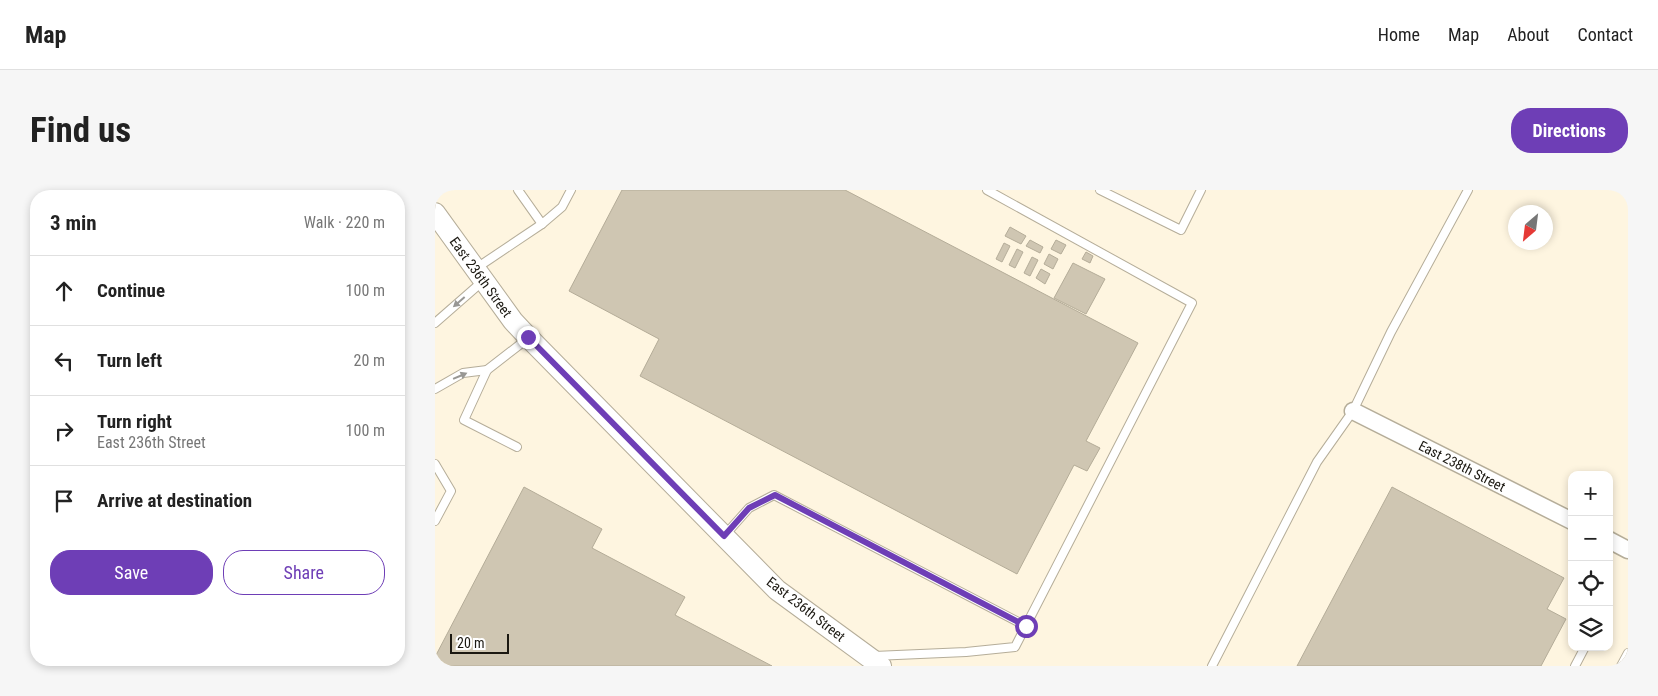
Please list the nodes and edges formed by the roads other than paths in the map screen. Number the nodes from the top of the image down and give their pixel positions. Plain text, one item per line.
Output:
1 (518, 190) edge
2 (571, 190) edge
3 (987, 190) edge
4 (1100, 190) edge
5 (1201, 190) edge
6 (1468, 190) edge
7 (435, 213) edge
8 (542, 224) junction
9 (479, 275) junction
10 (435, 323) edge
11 (528, 337) junction
12 (487, 370) junction
13 (435, 389) edge
14 (1353, 410) junction
15 (517, 448) dead end
16 (435, 464) edge
17 (1568, 520) edge
18 (435, 521) edge
19 (724, 536) junction
20 (1613, 542) edge
21 (1628, 550) edge
22 (1026, 626) junction
23 (1583, 651) edge
24 (1628, 653) edge
25 (874, 661) edge
26 (1212, 666) edge
27 (1575, 666) edge
28 (1621, 666) edge

1 - 8 lane
2 - 8 lane
3 - 22 lane
4 - 5 lane
6 - 14 lane
7 - 9 street, East 236th Street
8 - 9 lane
9 -> 10 lane
9 - 11 street, East 236th Street
11 - 12 lane
11 - 19 street, East 236th Street
13 -> 12 lane
12 - 15 lane
14 - 17 street, East 238th Street
14 - 26 lane
16 - 18 lane
19 - 22 lane
19 - 25 street, East 236th Street
20 - 21 street
22 - 25 lane
23 - 27 lane
24 - 28 lane

